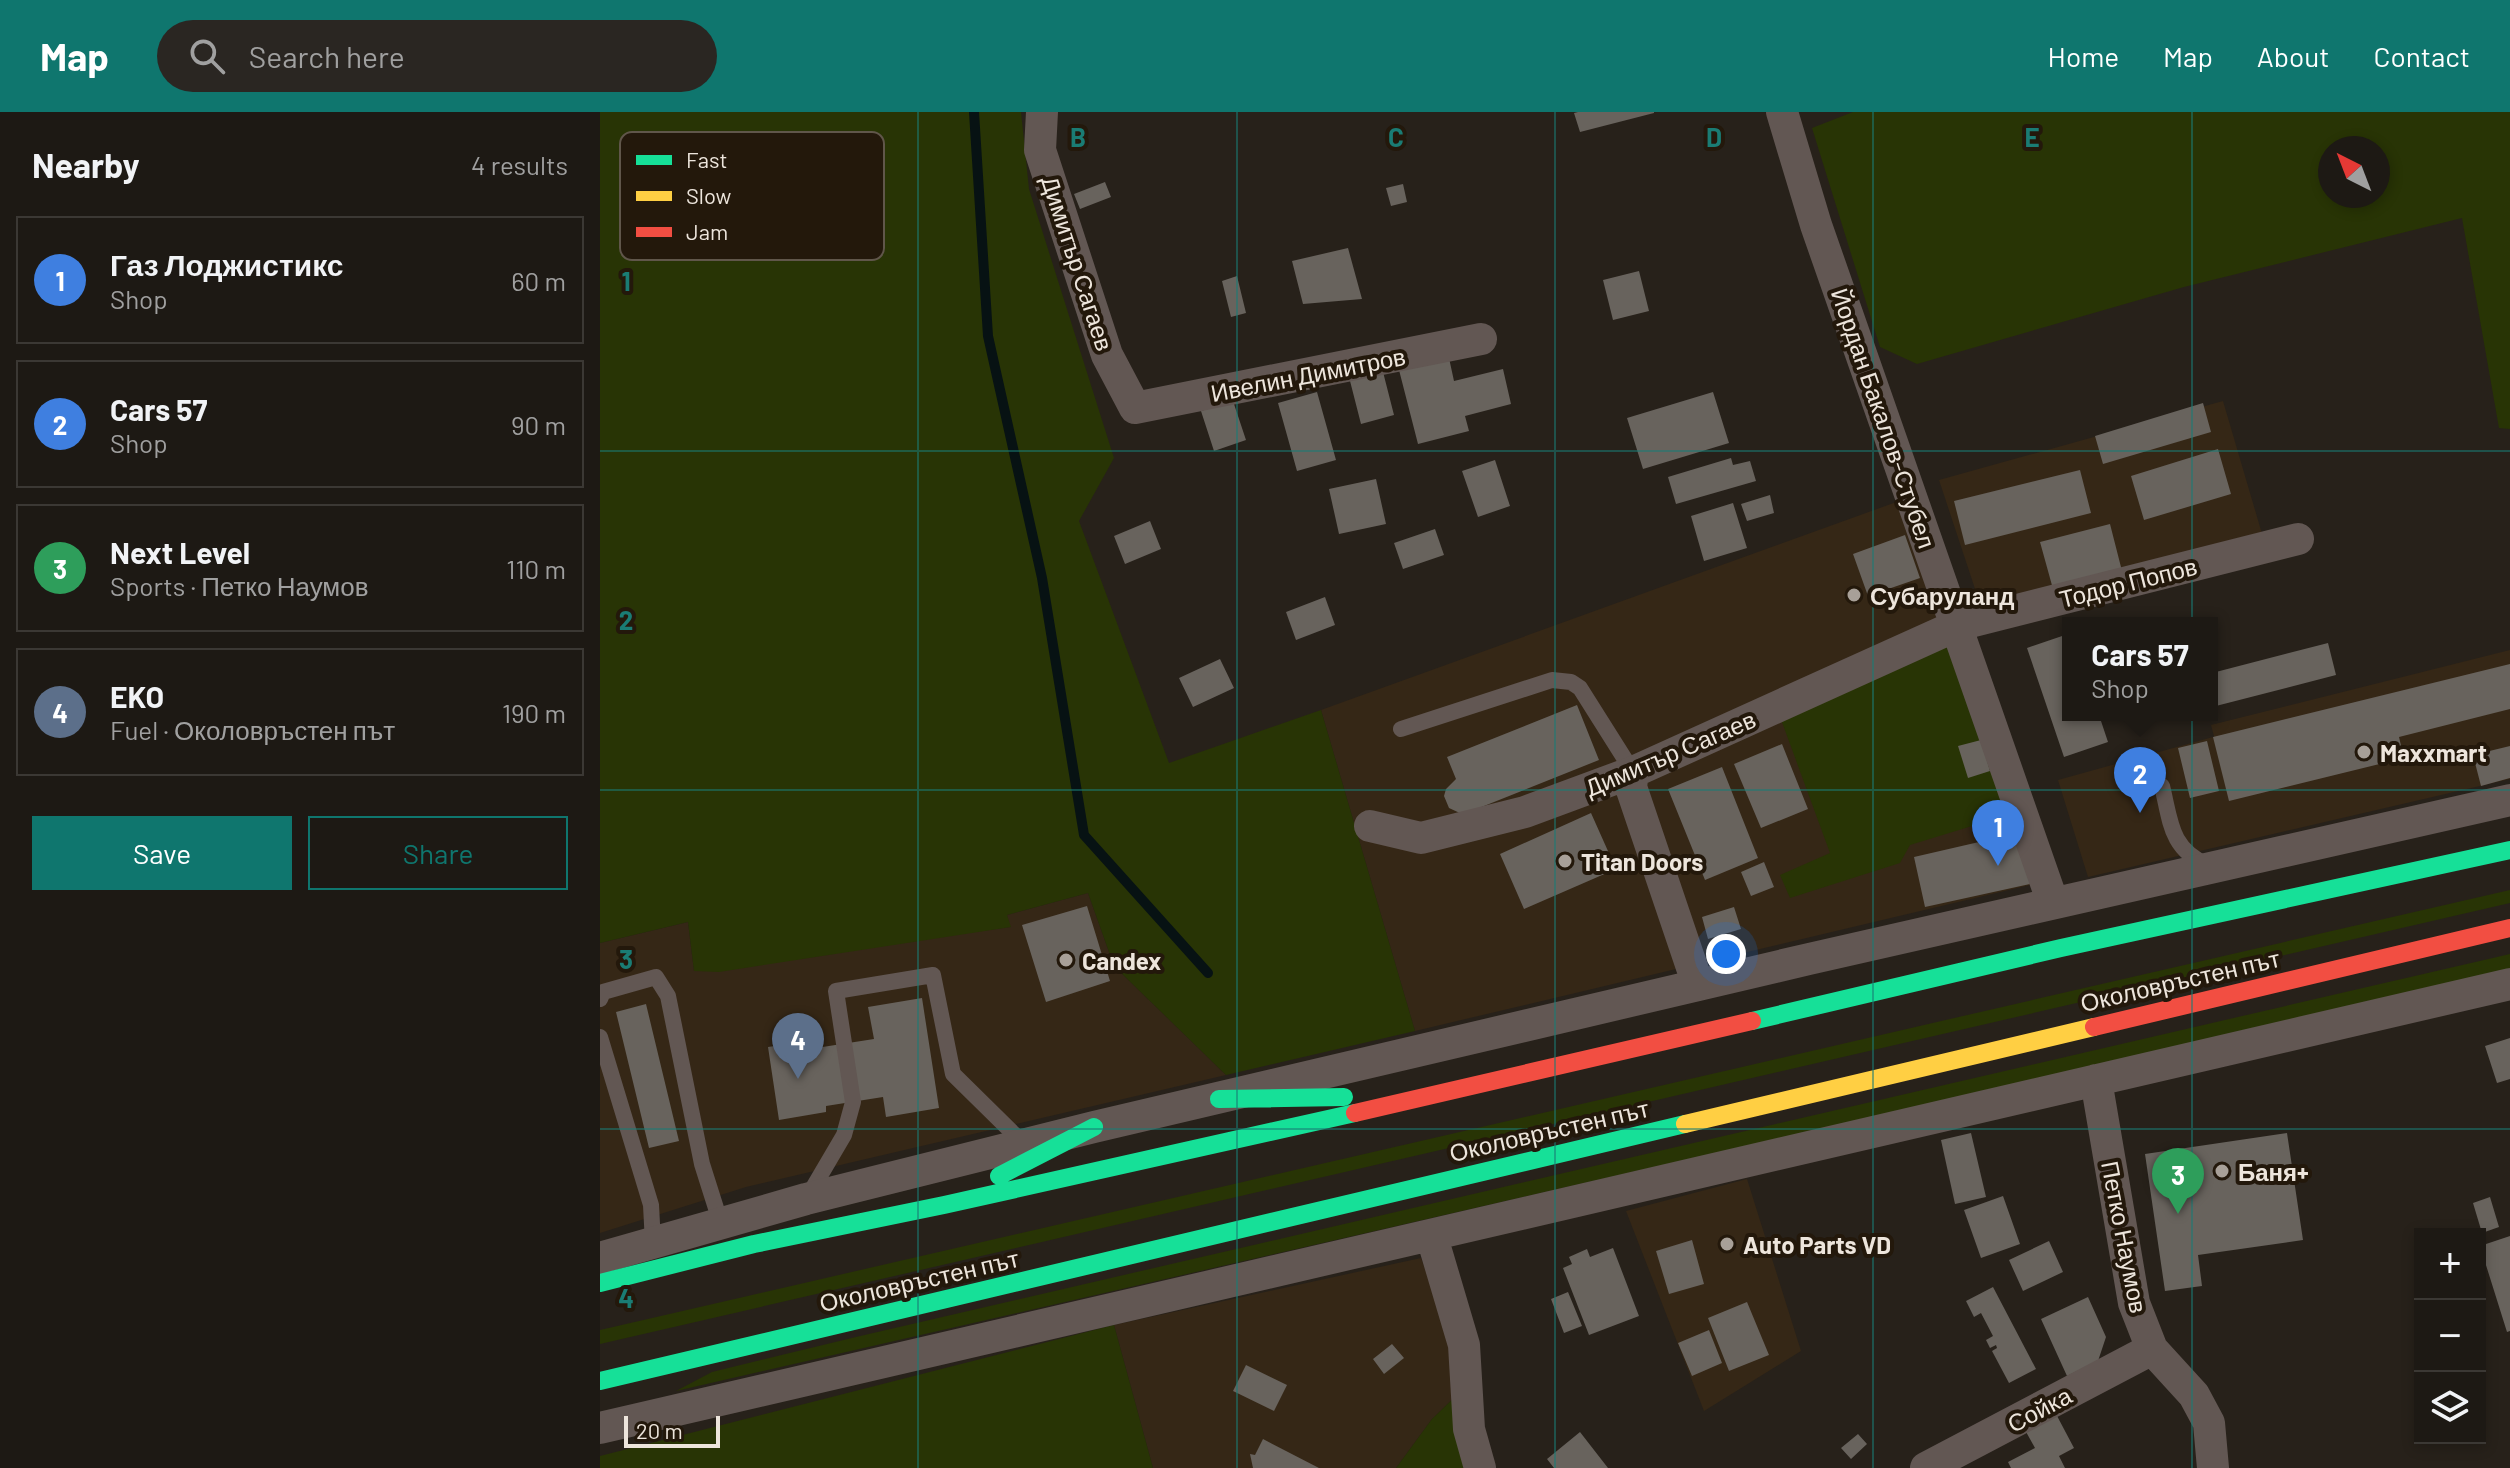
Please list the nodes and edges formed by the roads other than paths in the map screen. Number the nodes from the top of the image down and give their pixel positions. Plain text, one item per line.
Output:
1 (1042, 112) edge
2 (1782, 112) edge
3 (1481, 339) dead end
4 (1135, 408) joint
5 (2298, 539) dead end
6 (1958, 625) junction
7 (1401, 729) dead end
8 (1633, 772) junction
9 (2162, 786) dead end
10 (2510, 800) edge
11 (1370, 826) dead end
12 (2482, 836) dead end
13 (2510, 850) edge
14 (2212, 868) junction
15 (2384, 878) junction
16 (2053, 903) junction
17 (2510, 928) edge
18 (2510, 984) edge
19 (1698, 985) junction
20 (600, 999) edge
21 (600, 1037) edge
22 (2096, 1080) junction
23 (1434, 1095) junction
24 (1219, 1099) junction
25 (1094, 1127) junction
26 (1026, 1146) junction
27 (806, 1199) junction
28 (944, 1205) junction
29 (721, 1224) junction
30 (1432, 1237) junction
31 (653, 1243) junction
32 (600, 1258) edge
33 (600, 1283) edge
34 (2152, 1349) junction
35 (674, 1363) junction
36 (600, 1381) edge
37 (600, 1396) edge
38 (600, 1428) edge
39 (1480, 1468) edge
40 (1926, 1468) edge
41 (2213, 1468) edge

1 - 4 street, Димитър Сагаев
2 - 6 street, Йордан Бакалов-Стубел
3 - 4 street, Ивелин Димитров
5 - 6 street, Тодор Попов
6 - 8 street, Димитър Сагаев
6 - 16 street, Йордан Бакалов-Стубел
7 - 8 lane
8 - 11 street, Димитър Сагаев
8 - 19 street
9 - 14 lane
10 - 14 street
12 - 15 highway
13 - 15 highway
14 - 16 street
15 - 23 highway
16 - 19 street
17 - 35 highway, Околовръстен път
18 - 22 street
19 - 24 street
20 - 29 lane
21 - 31 lane
22 - 30 street
22 - 34 street, Петко Наумов
23 - 24 highway
23 - 28 highway
24 - 25 street
25 - 26 street
25 - 28 highway
26 - 27 street
26 - 27 lane
27 - 29 street
28 - 33 highway
29 - 31 street
30 - 38 street
30 - 39 street
31 - 32 street
34 - 40 street, Сойка
34 - 41 street, Петко Наумов
35 - 36 highway, Околовръстен път
35 - 37 highway

